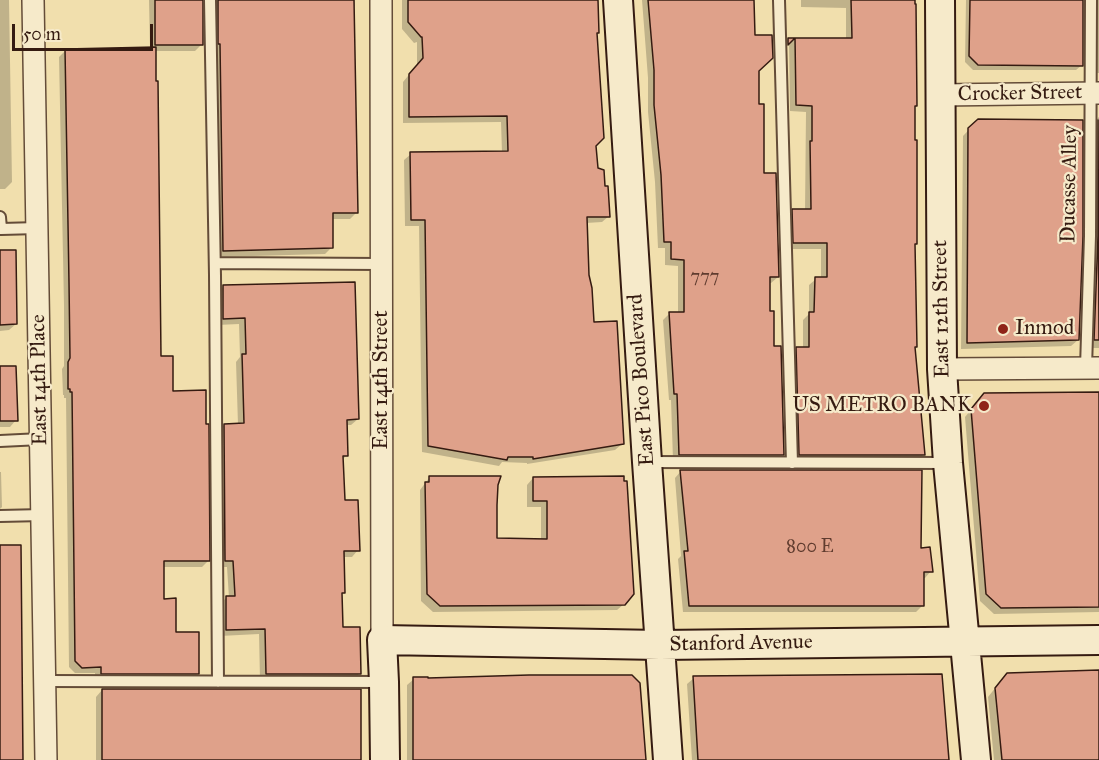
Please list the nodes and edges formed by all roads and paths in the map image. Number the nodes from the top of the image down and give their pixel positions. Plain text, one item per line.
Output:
1 (33, 0) edge
2 (210, 0) edge
3 (381, 0) edge
4 (618, 0) edge
5 (779, 0) edge
6 (940, 0) edge
7 (1091, 0) edge
8 (1095, 93) edge
9 (940, 95) junction
10 (0, 218) edge
11 (38, 228) junction
12 (1094, 236) edge
13 (215, 263) junction
14 (381, 264) junction
15 (1092, 368) edge
16 (942, 369) junction
17 (41, 440) junction
18 (0, 441) edge
19 (647, 462) junction
20 (792, 463) junction
21 (948, 463) junction
22 (43, 515) junction
23 (0, 516) edge
24 (382, 640) junction
25 (1099, 640) edge
26 (965, 642) junction
27 (660, 645) junction
28 (45, 681) junction
29 (218, 682) junction
30 (384, 682) junction
31 (46, 760) edge
32 (385, 760) edge
33 (668, 760) edge
34 (976, 760) edge

1 - 11 street, East 14th Place
2 - 13 lane
3 - 14 street, East 14th Street
4 - 19 street, East Pico Boulevard
5 - 20 lane
6 - 9 street, East 12th Street
7 - 8 lane, Ducasse Alley
8 - 9 street, Crocker Street
8 - 12 lane, Ducasse Alley
9 - 16 street, East 12th Street
10 - 11 lane
11 - 17 street, East 14th Place
12 - 15 lane, Ducasse Alley
13 - 14 lane
13 - 29 lane
14 - 24 street, East 14th Street
15 - 16 street
16 - 21 street, East 12th Street
17 - 18 lane
17 - 22 street, East 14th Place
19 - 20 lane
19 - 27 street, East Pico Boulevard
20 - 21 lane
21 - 26 street, East 12th Street
22 - 23 lane
22 - 28 street, East 14th Place
24 - 27 street, Stanford Avenue
24 - 30 street, East 14th Street
25 - 26 street, Stanford Avenue
26 - 27 street, Stanford Avenue
26 - 34 street, East 12th Street
27 - 33 street, East Pico Boulevard
28 - 29 lane
28 - 31 street, East 14th Place
29 - 30 lane
30 - 32 street, East 14th Street

